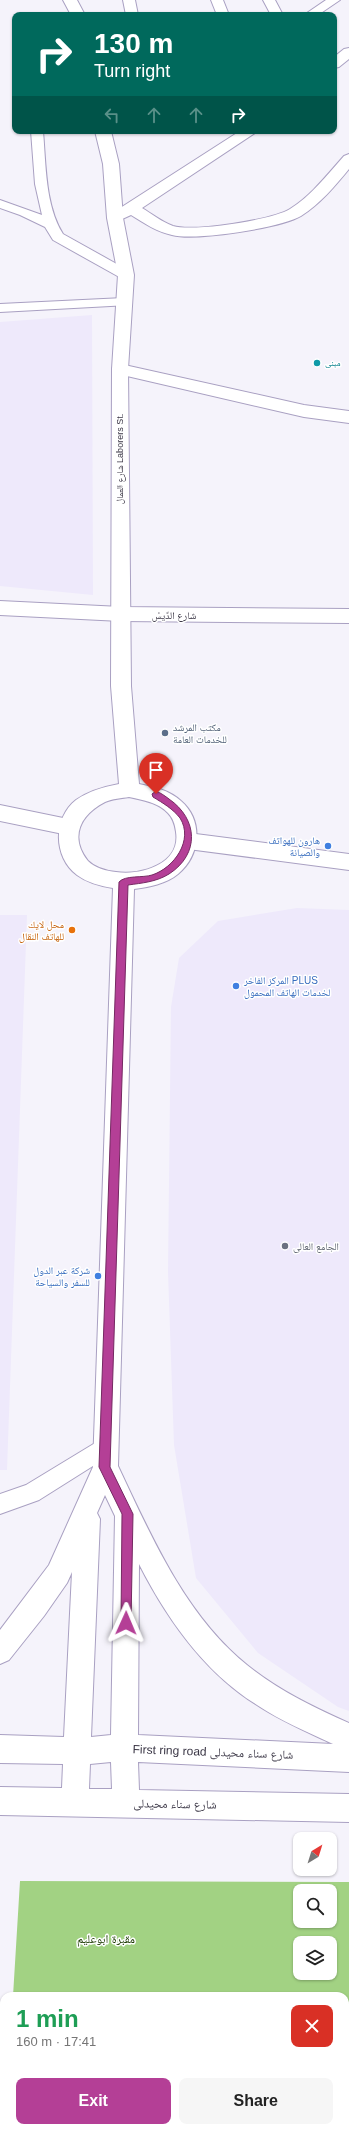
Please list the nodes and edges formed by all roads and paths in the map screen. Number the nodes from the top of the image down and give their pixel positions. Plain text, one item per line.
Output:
1 (70, 0) edge
2 (129, 0) edge
3 (217, 0) edge
4 (269, 0) edge
5 (334, 0) edge
6 (76, 12) edge
7 (131, 12) edge
8 (221, 12) edge
9 (275, 12) edge
10 (315, 12) edge
11 (36, 134) edge
12 (104, 134) edge
13 (245, 134) edge
14 (349, 159) edge
15 (0, 204) edge
16 (131, 208) junction
17 (115, 218) junction
18 (50, 224) junction
19 (126, 275) junction
20 (124, 302) junction
21 (0, 308) edge
22 (120, 369) junction
23 (349, 417) edge
24 (0, 608) edge
25 (121, 614) junction
26 (349, 616) edge
27 (129, 789) junction
28 (0, 813) edge
29 (68, 827) junction
30 (188, 841) junction
31 (349, 862) edge
32 (124, 882) junction
33 (105, 1457) junction
34 (0, 1504) edge
35 (87, 1509) junction
36 (127, 1514) junction
37 (0, 1651) edge
38 (349, 1737) edge
39 (124, 1748) junction
40 (0, 1749) edge
41 (78, 1752) junction
42 (349, 1758) edge
43 (0, 1801) edge
44 (75, 1802) junction
45 (126, 1802) junction
46 (349, 1808) edge

1 - 6 main road
2 - 7 lane
3 - 8 lane
4 - 9 lane
5 - 10 lane
11 - 18 lane
12 - 17 main road, شارع العمال Laborers St.
13 - 16 main road
14 - 16 main road
15 - 18 lane
16 - 17 main road
17 - 19 main road, شارع العمال Laborers St.
18 - 19 lane
19 - 20 main road, شارع العمال Laborers St.
20 - 21 lane
20 - 22 main road, شارع العمال Laborers St.
22 - 23 main road
22 - 25 main road, شارع العمال Laborers St.
24 - 25 main road, شارع الدِّيسْ
25 - 26 main road, شارع الدِّيسْ
25 - 27 main road, شارع العمال Laborers St.
27 - 29 main road
27 - 30 main road
28 - 29 main road
29 - 32 main road
30 - 31 main road
30 - 32 main road
32 - 33 main road
33 - 34 lane
33 - 35 main road
33 - 36 main road
35 - 37 main road
35 - 41 main road
36 - 38 main road
36 - 39 main road
39 - 41 main road, First ring road شارع سناء محيدلى
39 - 42 main road, First ring road شارع سناء محيدلى
39 - 45 main road
40 - 41 main road
41 - 44 main road
43 - 44 main road, شارع سناء محيدلى
44 - 45 main road, شارع سناء محيدلى
45 - 46 main road, شارع سناء محيدلى

